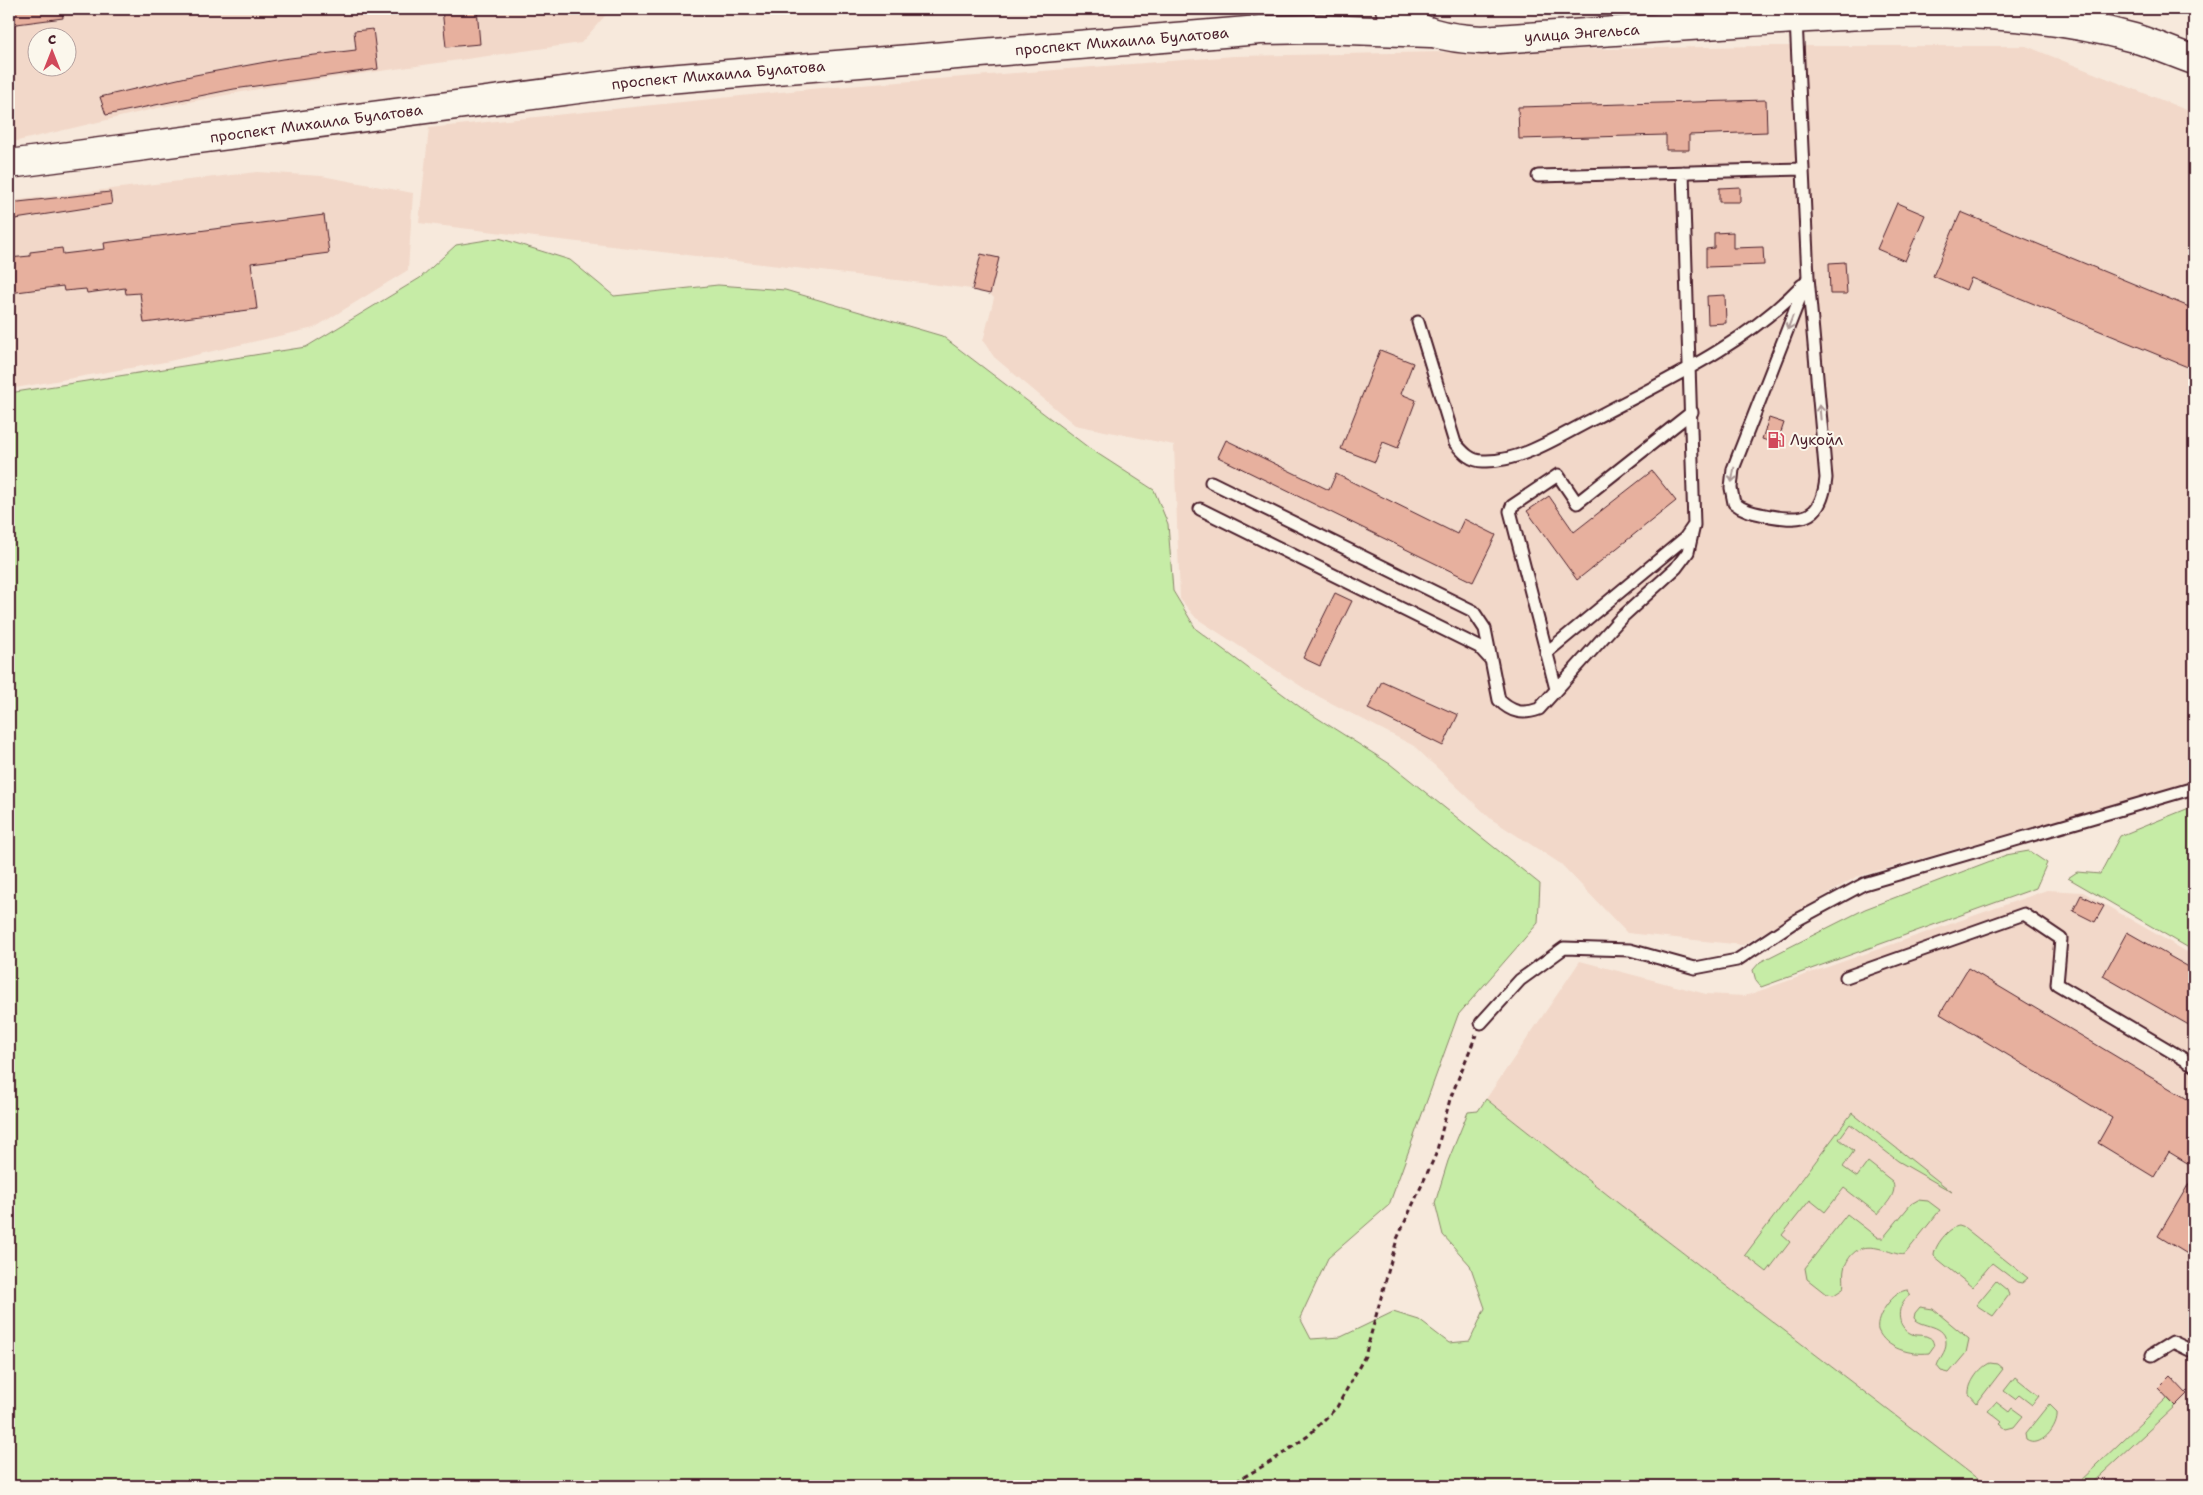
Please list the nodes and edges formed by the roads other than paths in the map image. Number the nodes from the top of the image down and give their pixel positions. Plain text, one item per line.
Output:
1 (1390, 9) edge
2 (1796, 19) junction
3 (1430, 33) junction
4 (2194, 60) edge
5 (9, 164) edge
6 (1803, 169) junction
7 (1683, 172) junction
8 (1538, 176) dead end
9 (1808, 277) junction
10 (1418, 322) dead end
11 (1690, 367) junction
12 (1692, 412) junction
13 (1211, 482) dead end
14 (1200, 510) dead end
15 (1694, 525) junction
16 (1546, 652) junction
17 (1490, 659) junction
18 (1556, 688) junction
19 (2194, 788) edge
20 (1846, 977) dead end
21 (1481, 1023) road end
22 (2194, 1065) edge
23 (2194, 1352) edge
24 (2152, 1355) dead end

1 - 3 street, улица Энгельса
2 - 3 street, улица Энгельса
2 - 4 street, улица Энгельса
2 - 6 lane
3 - 5 street, проспект Михаила Булатова
6 - 7 lane
6 - 9 lane
7 - 8 lane
7 - 11 lane
9 -> 9 lane
9 - 11 lane
10 - 11 lane
11 - 12 lane
12 - 15 lane
12 - 16 lane
13 - 17 lane
14 - 17 lane
15 - 16 lane
15 - 18 lane
16 - 18 lane
17 - 18 lane
19 - 21 lane
20 - 22 lane
23 - 24 lane

